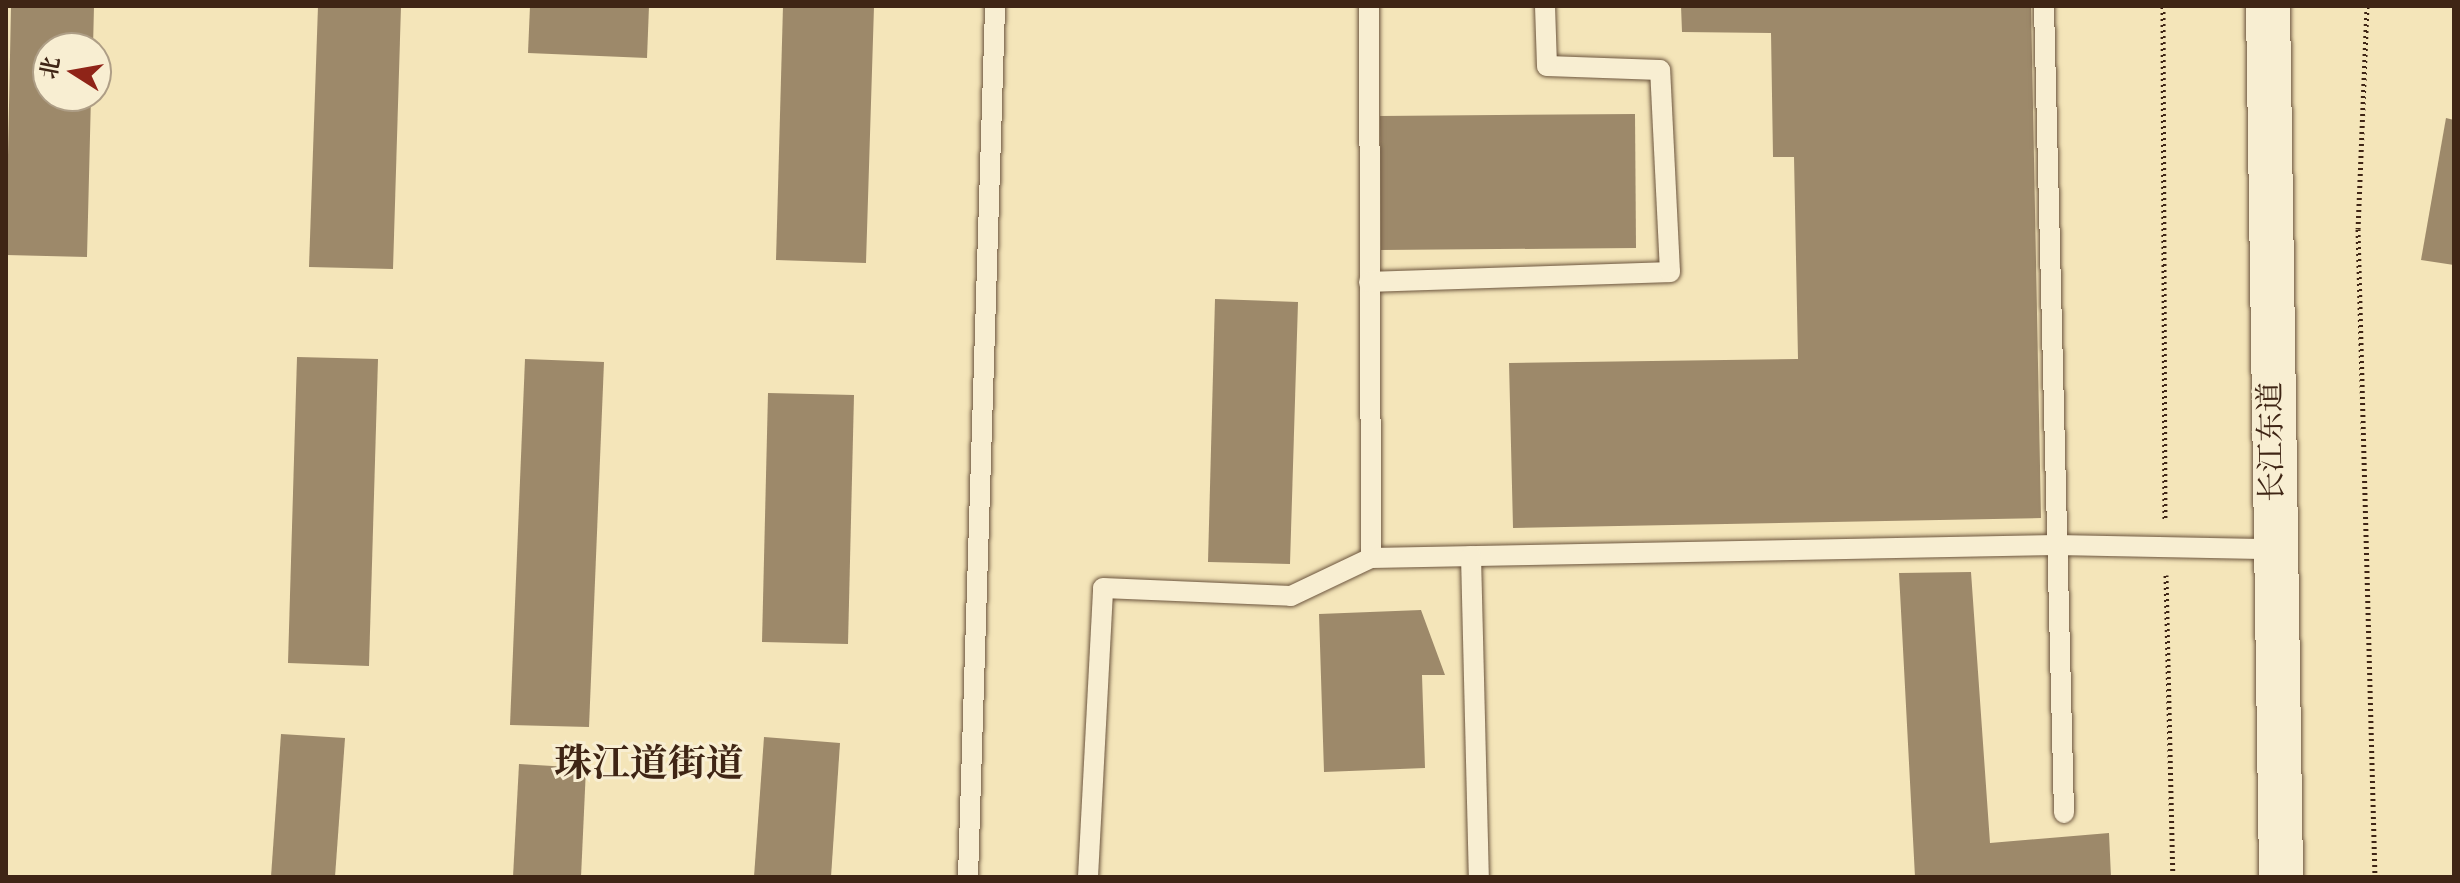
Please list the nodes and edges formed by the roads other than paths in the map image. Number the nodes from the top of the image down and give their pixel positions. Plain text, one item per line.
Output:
1 (995, 6) edge
2 (1369, 6) edge
3 (1545, 6) edge
4 (2044, 6) edge
5 (2268, 6) edge
6 (1369, 282) junction
7 (2056, 545) junction
8 (2274, 549) junction
9 (1471, 556) junction
10 (1371, 558) junction
11 (2064, 813) dead end
12 (968, 877) edge
13 (1088, 877) edge
14 (1479, 877) edge
15 (2281, 877) edge

1 - 12 lane
2 - 6 lane
3 - 6 lane
4 - 7 lane
5 - 8 main road, 长江东道
6 - 10 lane
7 - 8 lane
7 - 9 lane
7 - 11 lane
8 - 15 main road, 长江东道
9 - 10 lane
9 - 14 lane
10 - 13 lane

